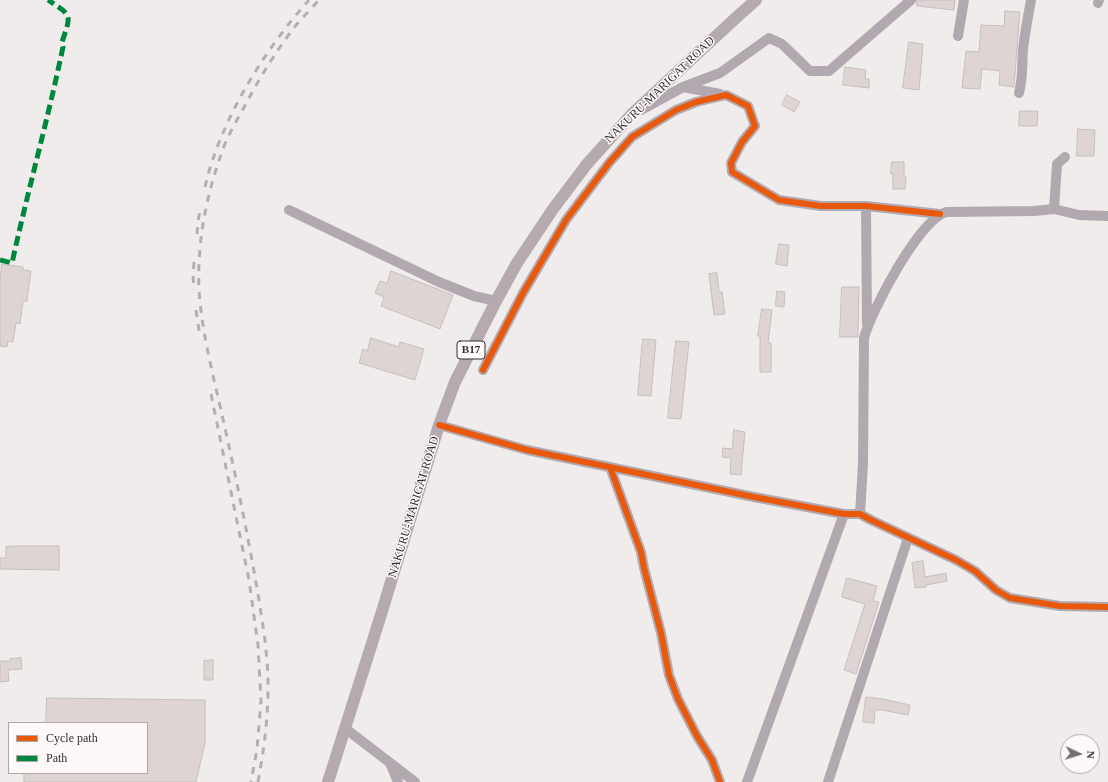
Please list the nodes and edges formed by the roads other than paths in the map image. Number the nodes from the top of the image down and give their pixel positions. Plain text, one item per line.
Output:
1 (756, 0) edge
2 (911, 0) edge
3 (964, 0) edge
4 (1031, 0) edge
5 (958, 36) dead end
6 (683, 88) junction
7 (1019, 92) dead end
8 (726, 96) junction
9 (632, 114) junction
10 (1065, 157) dead end
11 (866, 206) junction
12 (1054, 209) junction
13 (289, 210) dead end
14 (940, 214) junction
15 (1108, 216) edge
16 (496, 301) junction
17 (867, 326) junction
18 (483, 370) dead end
19 (439, 425) junction
20 (610, 467) junction
21 (844, 514) junction
22 (860, 514) junction
23 (908, 538) junction
24 (1108, 607) edge
25 (346, 729) junction
26 (390, 763) junction
27 (328, 782) edge
28 (398, 782) edge
29 (415, 782) edge
30 (720, 782) edge
31 (748, 782) edge
32 (828, 782) edge

1 - 9 main road, NAKURU-MARIGAT ROAD / B17
2 - 6 street
3 - 5 street
4 - 7 street
6 - 8 street
6 - 9 street
8 - 11 street
8 - 18 street
9 - 16 main road, NAKURU-MARIGAT ROAD / B17
10 - 12 street
11 - 14 street
11 - 17 street
12 - 14 street
12 - 15 street
13 - 16 street
14 - 17 street
16 - 19 main road, NAKURU-MARIGAT ROAD / B17
17 - 22 street
19 - 20 street
19 - 25 main road, NAKURU-MARIGAT ROAD / B17
20 - 21 street
20 - 30 street
21 - 22 street
21 - 31 street
22 - 23 street
23 - 24 street
23 - 32 street
25 - 26 street
25 - 27 main road, NAKURU-MARIGAT ROAD / B17
26 - 28 street
26 - 29 street

